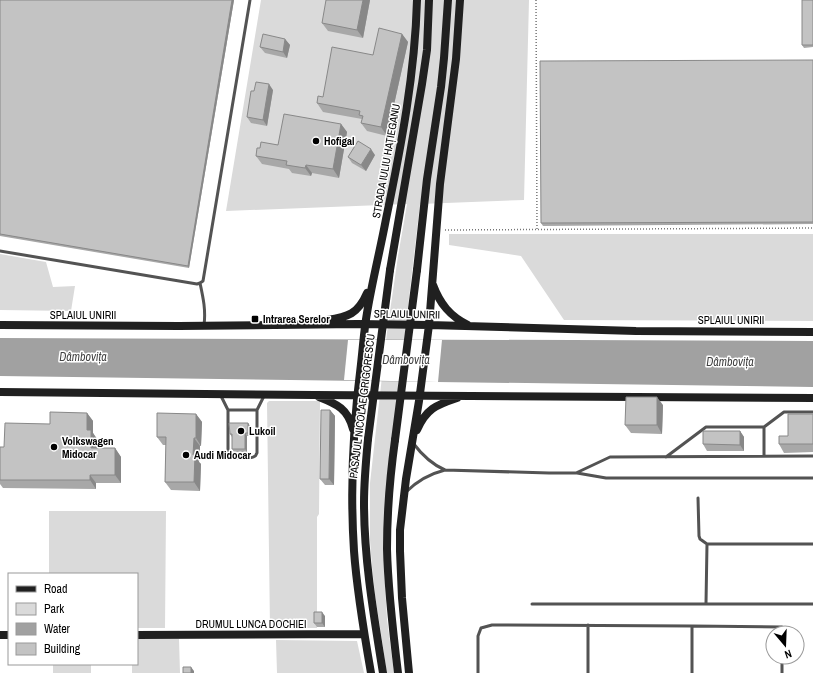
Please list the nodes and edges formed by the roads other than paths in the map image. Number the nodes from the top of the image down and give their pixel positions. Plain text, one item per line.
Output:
1 (250, 0) edge
2 (417, 0) edge
3 (429, 0) edge
4 (448, 0) edge
5 (460, 0) edge
6 (0, 251) edge
7 (433, 282) junction
8 (200, 283) junction
9 (372, 283) junction
10 (304, 324) junction
11 (365, 324) junction
12 (0, 325) edge
13 (429, 325) junction
14 (203, 326) junction
15 (471, 326) junction
16 (813, 332) edge
17 (0, 392) edge
18 (220, 394) junction
19 (265, 395) junction
20 (314, 395) junction
21 (357, 395) junction
22 (420, 396) junction
23 (463, 396) junction
24 (813, 398) edge
25 (228, 410) junction
26 (257, 410) junction
27 (813, 412) edge
28 (764, 427) junction
29 (354, 434) junction
30 (412, 442) junction
31 (764, 456) junction
32 (813, 456) edge
33 (666, 457) junction
34 (445, 470) junction
35 (576, 473) junction
36 (813, 478) edge
37 (404, 495) junction
38 (698, 498) dead end
39 (707, 544) junction
40 (813, 544) edge
41 (706, 603) junction
42 (532, 604) dead end
43 (813, 604) edge
44 (588, 625) junction
45 (692, 626) junction
46 (765, 627) edge
47 (364, 634) junction
48 (138, 635) edge
49 (371, 673) edge
50 (383, 673) edge
51 (398, 673) edge
52 (409, 673) edge
53 (478, 673) edge
54 (588, 673) edge
55 (692, 673) edge

1 - 8 lane
2 - 9 main road, STRADA IULIU HAȚIEGANU
3 - 50 main road, PASAJUL NICOLAE GRIGORESCU, bridge
4 - 51 main road, bridge
5 - 7 main road
6 - 8 lane
7 - 13 main road
7 - 15 main road
8 - 14 lane
9 - 10 main road
9 - 11 main road, STRADA IULIU HAȚIEGANU
10 - 11 main road, SPLAIUL UNIRII
10 - 14 main road, SPLAIUL UNIRII
11 - 13 main road, SPLAIUL UNIRII
11 - 21 main road, STRADA IULIU HAȚIEGANU
12 - 14 main road, SPLAIUL UNIRII
13 - 15 main road, SPLAIUL UNIRII
13 - 22 main road
15 - 16 main road, SPLAIUL UNIRII
17 - 18 main road
18 - 19 main road
18 - 25 lane
19 - 20 main road
19 - 26 lane
20 - 21 main road
20 - 29 main road
21 - 22 main road
21 - 29 main road, STRADA IULIU HAȚIEGANU
22 - 23 main road
22 - 30 main road
23 - 24 main road
23 - 30 main road
25 - 26 lane
25 - 26 lane
27 - 28 lane
28 - 31 lane
28 - 33 lane
29 - 47 main road, STRADA IULIU HAȚIEGANU
30 - 34 lane
30 - 37 main road
31 - 32 lane
31 - 33 lane
33 - 35 lane
34 - 35 lane
34 - 37 lane
35 - 36 lane
37 - 52 main road
38 - 39 lane
39 - 40 lane
39 - 41 lane
41 - 42 lane
41 - 43 lane
44 - 45 lane
44 - 53 lane
44 - 54 lane
45 - 46 lane
45 - 55 lane
47 - 48 main road, DRUMUL LUNCA DOCHIEI
47 - 49 main road, STRADA IULIU HAȚIEGANU

